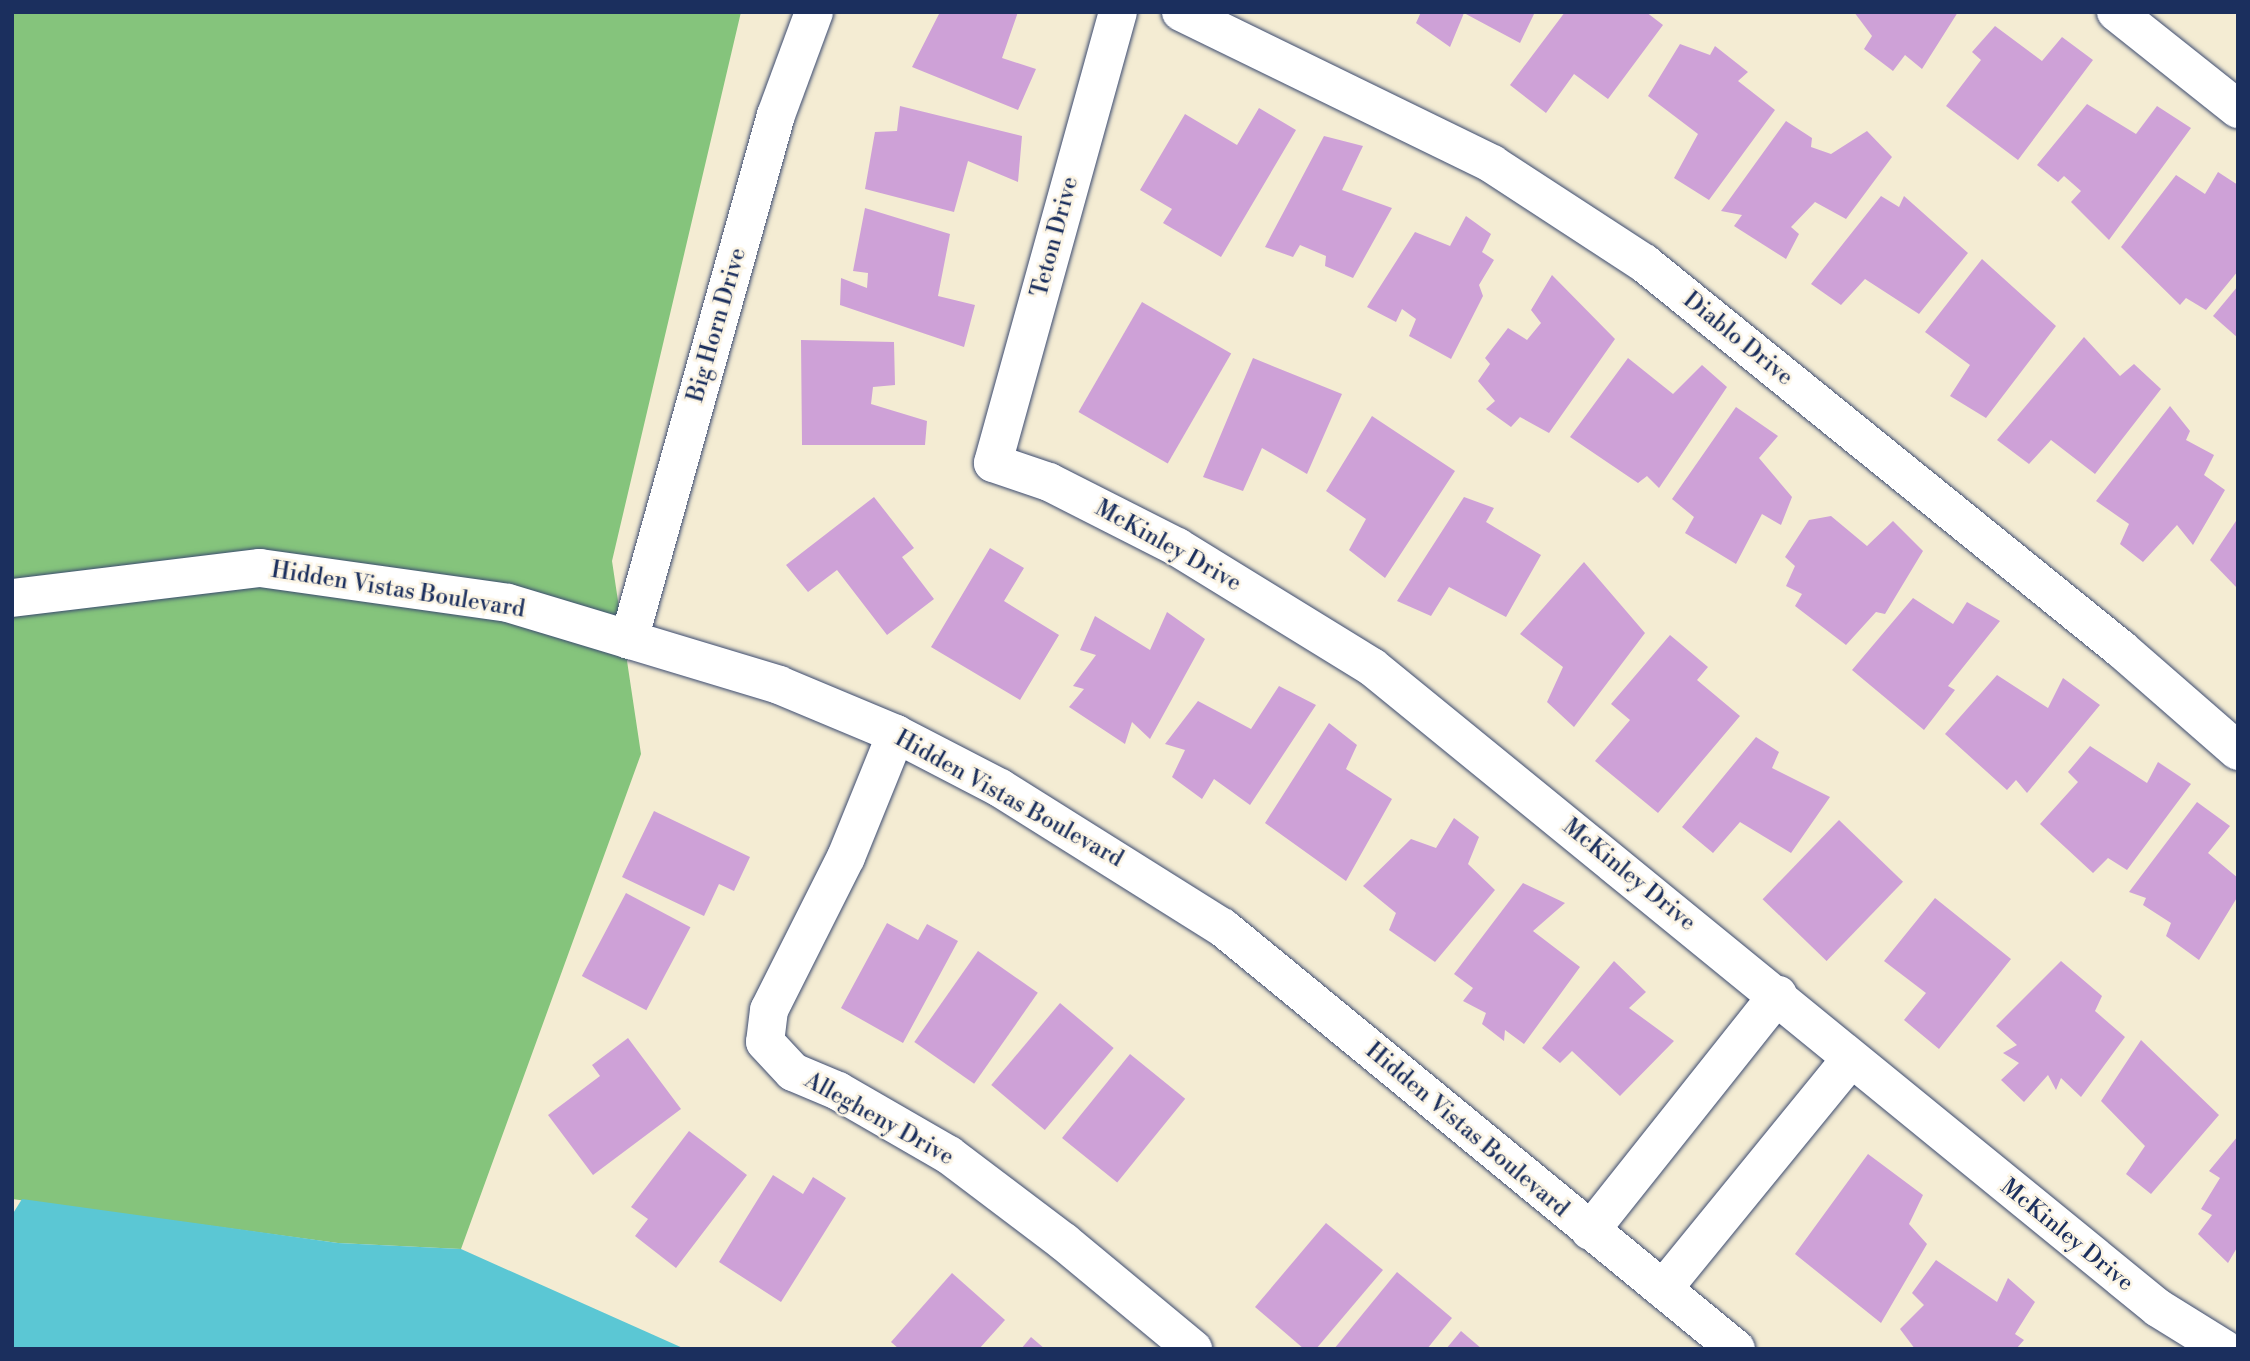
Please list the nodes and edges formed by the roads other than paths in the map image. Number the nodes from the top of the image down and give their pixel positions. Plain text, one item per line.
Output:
1 (814, 12) edge
2 (1118, 12) edge
3 (1181, 12) edge
4 (2116, 12) edge
5 (2238, 109) edge
6 (993, 463) joint
7 (12, 598) edge
8 (629, 640) junction
9 (896, 734) junction
10 (2238, 751) edge
11 (1778, 995) junction
12 (1850, 1060) junction
13 (1590, 1231) junction
14 (1663, 1289) junction
15 (1193, 1349) edge
16 (1736, 1349) edge
17 (2224, 1349) edge

1 - 8 street, Big Horn Drive
2 - 6 street, Teton Drive
3 - 10 street, Diablo Drive
4 - 5 street
6 - 11 street, McKinley Drive
7 - 8 street, Hidden Vistas Boulevard
8 - 9 street, Hidden Vistas Boulevard
9 - 13 street, Hidden Vistas Boulevard
9 - 15 street, Allegheny Drive
11 - 12 street, McKinley Drive
11 - 13 street
12 - 14 street
12 - 17 street, McKinley Drive
13 - 14 street, Hidden Vistas Boulevard
14 - 16 street, Hidden Vistas Boulevard

